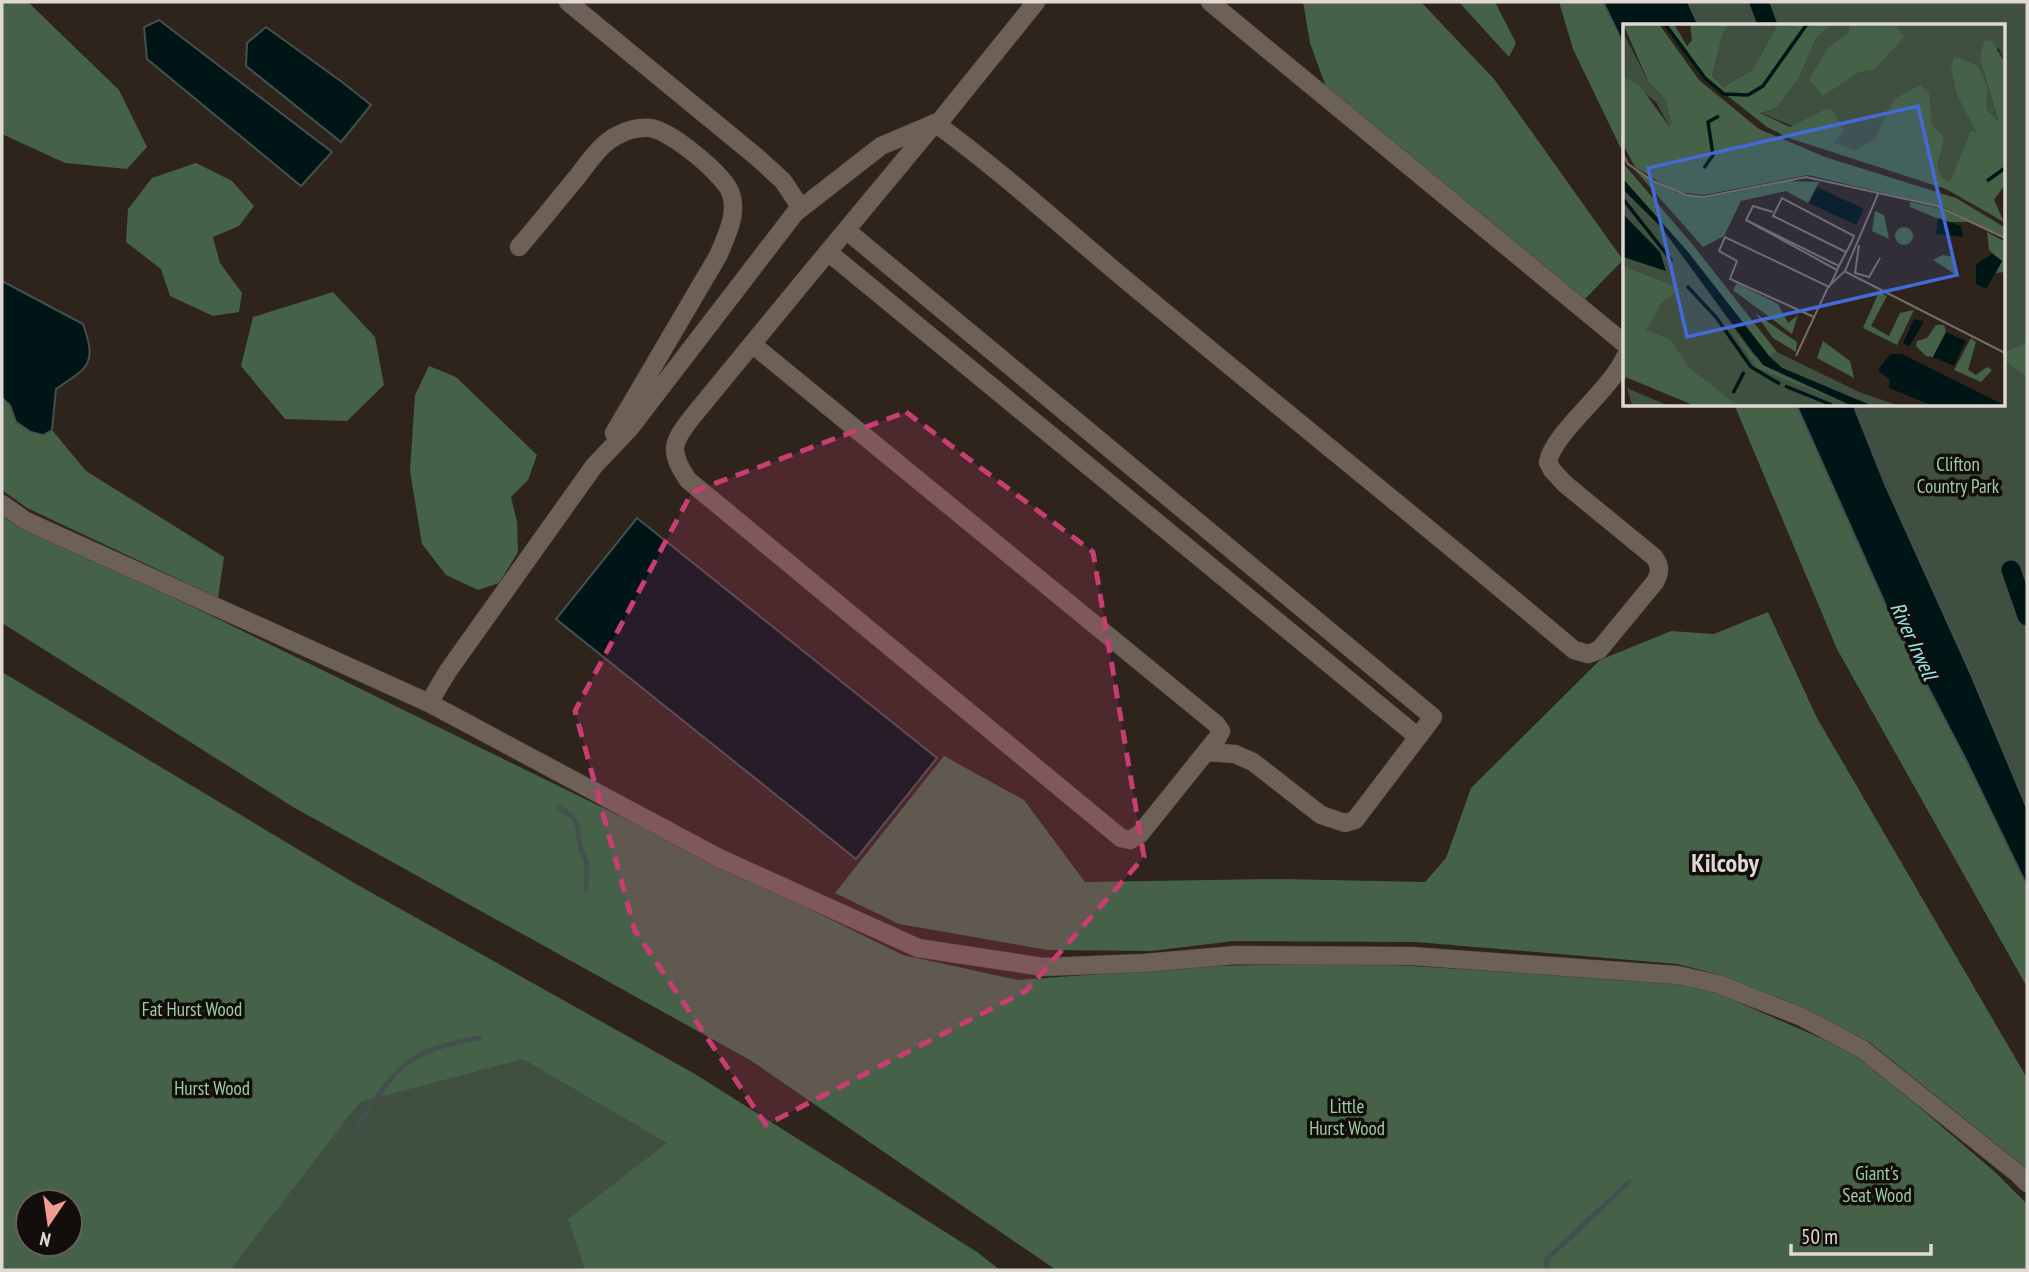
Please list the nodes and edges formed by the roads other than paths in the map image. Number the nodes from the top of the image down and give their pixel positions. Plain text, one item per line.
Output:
1 (568, 2) edge
2 (1036, 2) edge
3 (1210, 2) edge
4 (935, 123) junction
5 (801, 208) junction
6 (846, 230) junction
7 (519, 247) dead end
8 (828, 252) junction
9 (1623, 342) edge
10 (752, 344) junction
11 (1623, 362) edge
12 (594, 466) junction
13 (2, 504) edge
14 (429, 703) junction
15 (1418, 737) junction
16 (1206, 752) junction
17 (2022, 1178) edge

1 - 5 lane
2 - 4 lane
3 - 9 lane
4 - 5 lane
4 - 6 lane
4 - 11 lane
5 - 12 lane
6 - 8 lane
6 - 15 lane
7 - 12 lane
8 - 10 lane
8 - 15 lane
10 - 16 lane
10 - 16 lane
12 - 14 lane
13 - 14 lane
14 - 17 lane
15 - 16 lane

